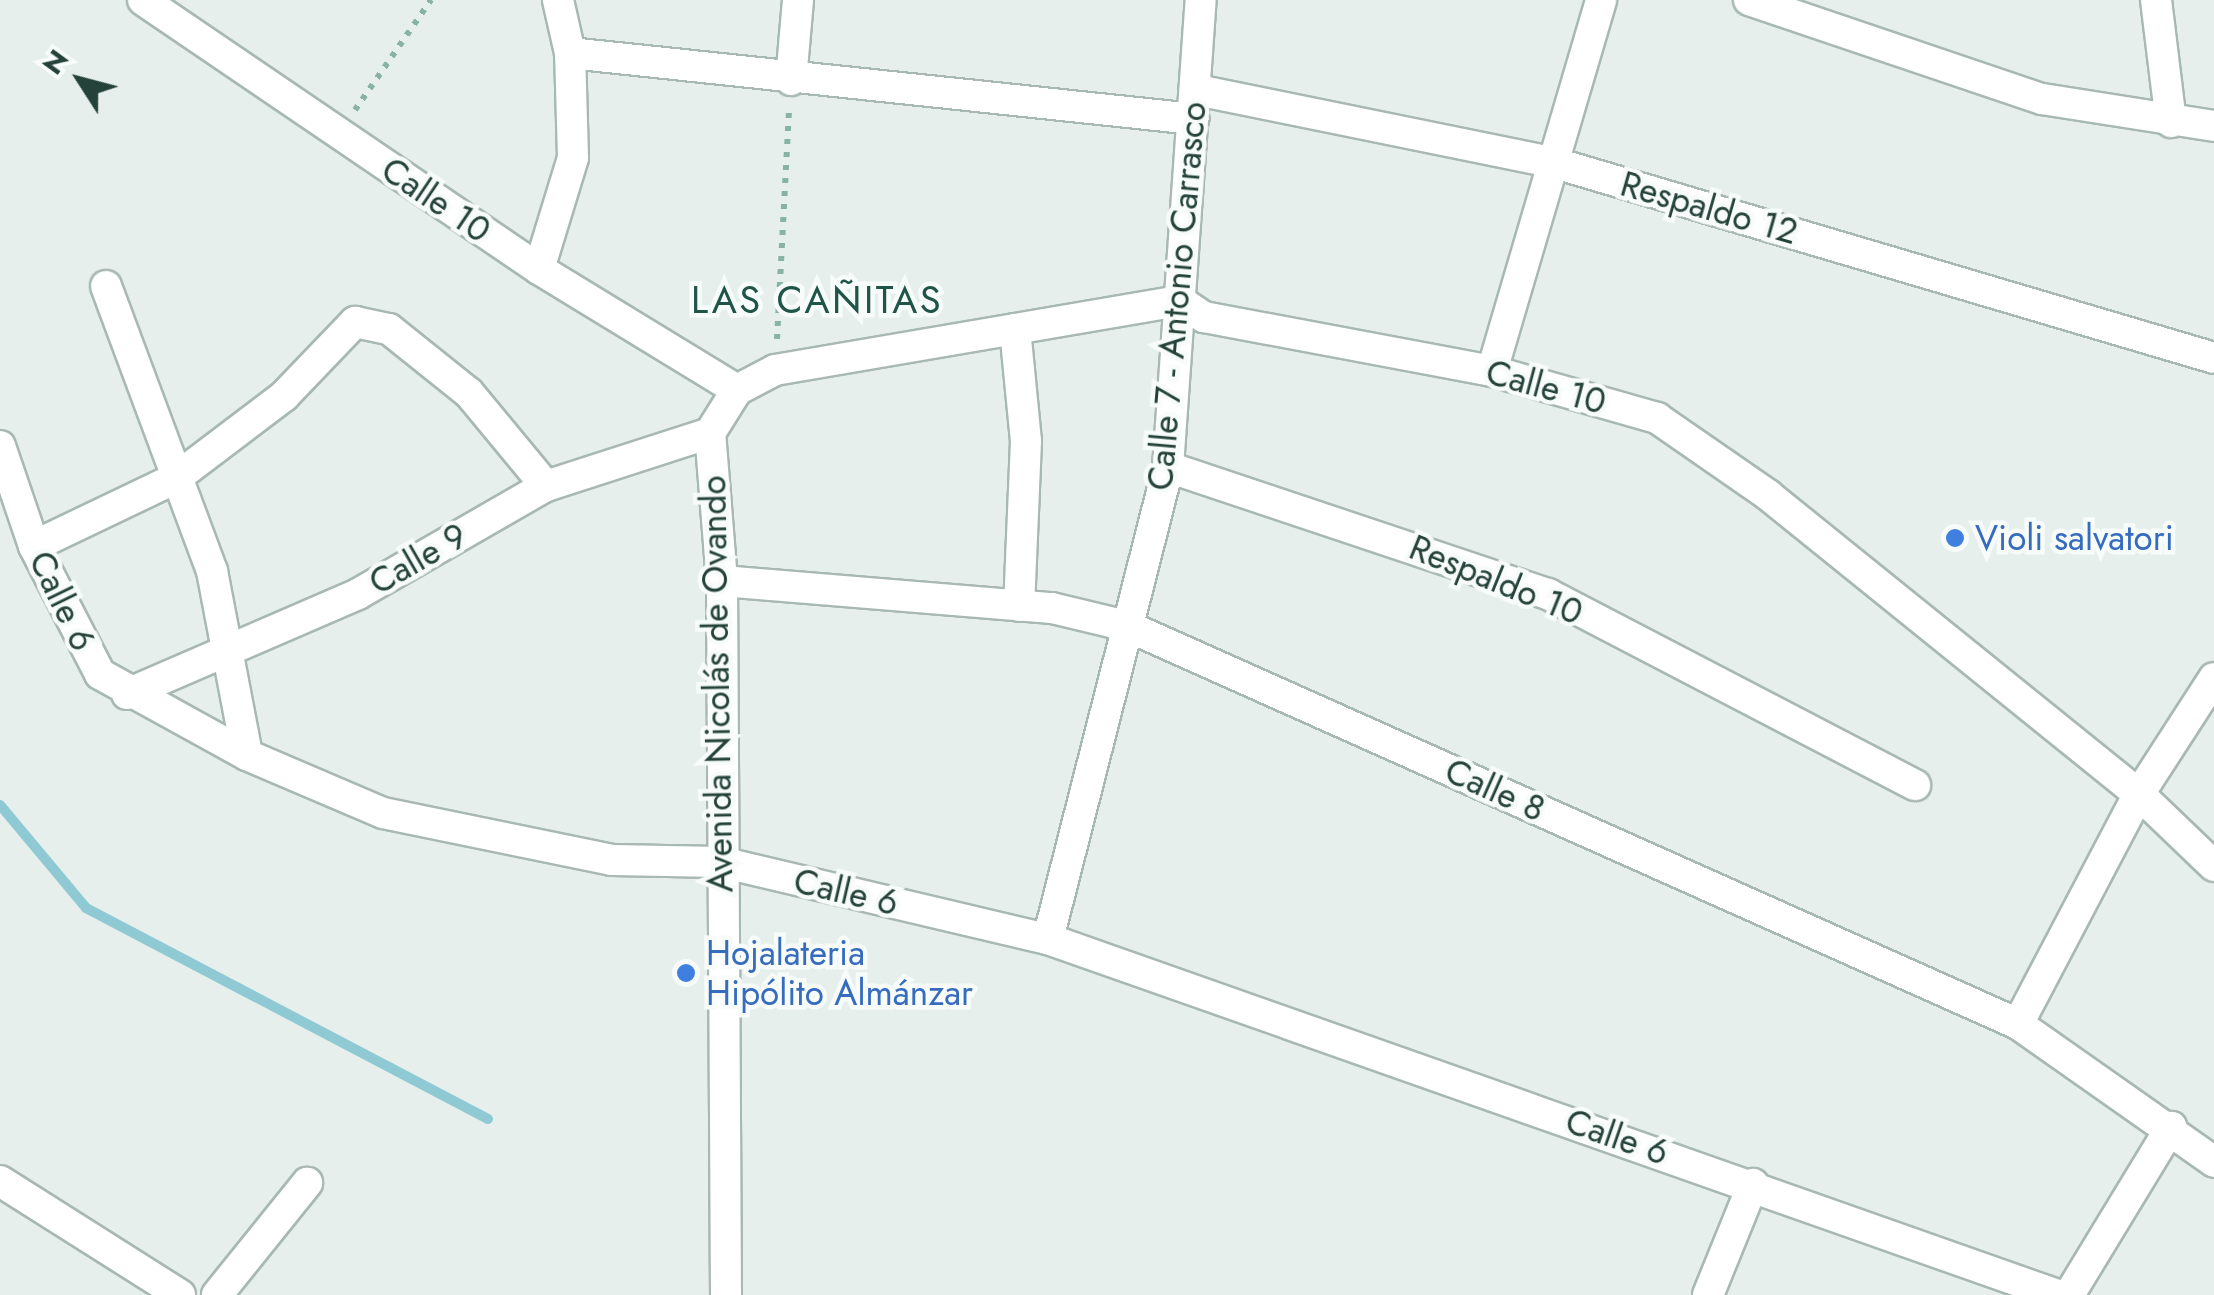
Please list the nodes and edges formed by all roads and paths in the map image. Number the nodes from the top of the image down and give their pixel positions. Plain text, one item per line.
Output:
1 (143, 0) edge
2 (431, 0) edge
3 (558, 0) edge
4 (798, 0) edge
5 (1201, 0) edge
6 (1601, 0) edge
7 (1749, 0) edge
8 (2156, 0) edge
9 (570, 53) junction
10 (791, 80) junction
11 (1195, 104) junction
12 (2172, 122) junction
13 (2214, 127) edge
14 (334, 134) junction
15 (1556, 163) junction
16 (539, 269) junction
17 (106, 286) dead end
18 (1180, 301) junction
19 (1015, 329) junction
20 (2214, 358) edge
21 (775, 370) junction
22 (1492, 371) junction
23 (737, 390) junction
24 (710, 433) junction
25 (0, 446) edge
26 (1168, 467) junction
27 (176, 478) junction
28 (546, 486) junction
29 (34, 546) junction
30 (722, 581) junction
31 (1018, 606) junction
32 (1127, 626) junction
33 (226, 646) junction
34 (2214, 678) edge
35 (127, 694) junction
36 (247, 755) junction
37 (1915, 785) dead end
38 (2138, 794) junction
39 (721, 862) junction
40 (2214, 866) edge
41 (1048, 939) junction
42 (2018, 1024) junction
43 (2171, 1127) junction
44 (2214, 1162) edge
45 (0, 1181) edge
46 (307, 1183) dead end
47 (1752, 1184) junction
48 (180, 1295) edge
49 (218, 1295) edge
50 (726, 1295) edge
51 (1708, 1295) edge
52 (2058, 1295) edge
53 (2069, 1295) edge

1 - 14 street, Calle 10
2 - 14 path
3 - 9 street
4 - 10 street
5 - 11 street, Calle 7 - Antonio Carrasco
6 - 15 street
7 - 12 street
8 - 12 street
9 - 10 street, Respaldo 12
9 - 16 street
10 - 11 street, Respaldo 12
10 - 21 path
11 - 15 street, Respaldo 12
11 - 18 street, Calle 7 - Antonio Carrasco
12 - 13 street
14 - 16 street, Calle 10
15 - 20 street, Respaldo 12
15 - 22 street
16 - 23 street, Calle 10
17 - 27 street
18 - 19 street
18 - 22 street, Calle 10
18 - 26 street, Calle 7 - Antonio Carrasco
19 - 21 street
19 - 31 street
21 - 23 street
22 - 38 street, Calle 10
23 - 24 street
24 - 28 street, Calle 9
24 - 30 street, Avenida Nicolás de Ovando
25 - 29 street, Calle 6
26 - 32 street, Calle 7 - Antonio Carrasco
26 - 37 street, Respaldo 10
27 - 28 street
27 - 29 street
27 - 33 street
28 - 33 street, Calle 9
29 - 35 street, Calle 6
30 - 31 street, Calle 8
30 - 39 street, Avenida Nicolás de Ovando
31 - 32 street, Calle 8
32 - 41 street, Calle 7 - Antonio Carrasco
32 - 42 street, Calle 8
33 - 35 street, Calle 9
33 - 36 street
34 - 38 street
35 - 36 street, Calle 6
36 - 39 street, Calle 6
38 - 40 street, Calle 10
38 - 42 street
39 - 41 street, Calle 6
39 - 50 street, Avenida Nicolás de Ovando
41 - 47 street, Calle 6
42 - 43 street, Calle 8
43 - 44 street, Calle 8
43 - 53 street
45 - 48 street
46 - 49 street
47 - 51 street
47 - 52 street, Calle 6

